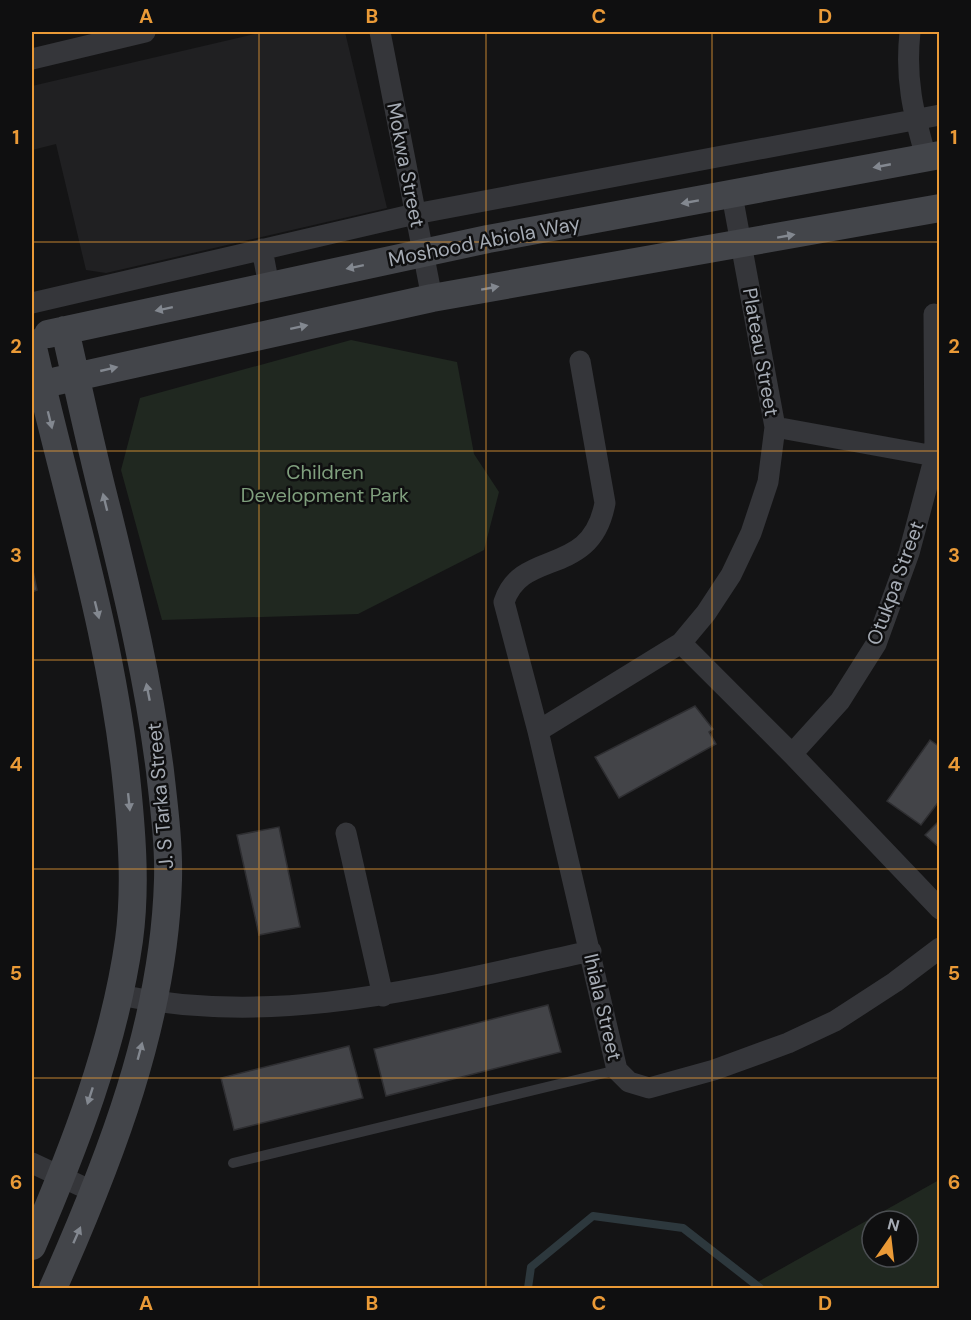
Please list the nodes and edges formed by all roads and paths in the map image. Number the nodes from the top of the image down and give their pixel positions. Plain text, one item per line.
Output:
1 (146, 32) edge
2 (380, 32) edge
3 (910, 32) edge
4 (32, 59) edge
5 (939, 115) edge
6 (915, 119) junction
7 (933, 156) edge
8 (732, 195) junction
9 (939, 208) edge
10 (415, 214) junction
11 (741, 244) junction
12 (262, 249) junction
13 (422, 252) junction
14 (269, 286) junction
15 (432, 298) junction
16 (32, 303) edge
17 (934, 314) dead end
18 (64, 330) junction
19 (32, 338) edge
20 (32, 343) edge
21 (580, 361) dead end
22 (76, 377) junction
23 (36, 386) edge
24 (775, 427) junction
25 (937, 457) edge
26 (681, 643) junction
27 (538, 731) junction
28 (792, 754) junction
29 (346, 833) dead end
30 (939, 909) edge
31 (939, 948) edge
32 (591, 951) junction
33 (119, 995) junction
34 (383, 996) junction
35 (153, 1002) junction
36 (617, 1070) junction
37 (32, 1162) edge
38 (233, 1163) dead end
39 (62, 1177) junction
40 (96, 1192) junction
41 (32, 1246) edge
42 (53, 1288) edge

1 - 4 street
2 - 10 street, Mokwa Street
3 - 6 street
5 - 6 street
6 - 7 street
6 - 10 street
7 -> 8 street, Moshood Abiola Way
8 - 11 street, Plateau Street
8 -> 13 street, Moshood Abiola Way
11 -> 9 street
10 - 12 street
10 - 13 street, Mokwa Street
15 -> 11 street
11 - 24 street, Plateau Street
12 - 14 street
12 - 16 street
13 -> 14 street, Moshood Abiola Way
13 - 15 street, Mokwa Street
14 -> 18 street, Moshood Abiola Way
22 -> 15 street
17 - 25 street, Otukpa Street
18 - 19 street, Moshood Abiola Way
18 - 22 street, J. S Tarka Street
20 - 23 street, J. S Tarka Street
21 - 27 street, Ihiala Street
22 - 23 street
35 -> 22 street, J. S Tarka Street
23 -> 33 street, J. S Tarka Street
24 - 25 street
24 - 26 street, Plateau Street
25 - 28 street, Otukpa Street
26 - 27 street, Plateau Street
26 - 28 street
27 - 32 street, Ihiala Street
28 - 30 street
29 - 34 street
31 - 36 street, Ihiala Street
32 - 34 street
32 - 36 street, Ihiala Street
33 - 35 street
33 -> 39 street, J. S Tarka Street
34 - 35 street
40 -> 35 street, J. S Tarka Street
36 - 38 lane
37 - 39 street
39 - 40 street
39 - 41 street, J. S Tarka Street
42 -> 40 street, J. S Tarka Street

